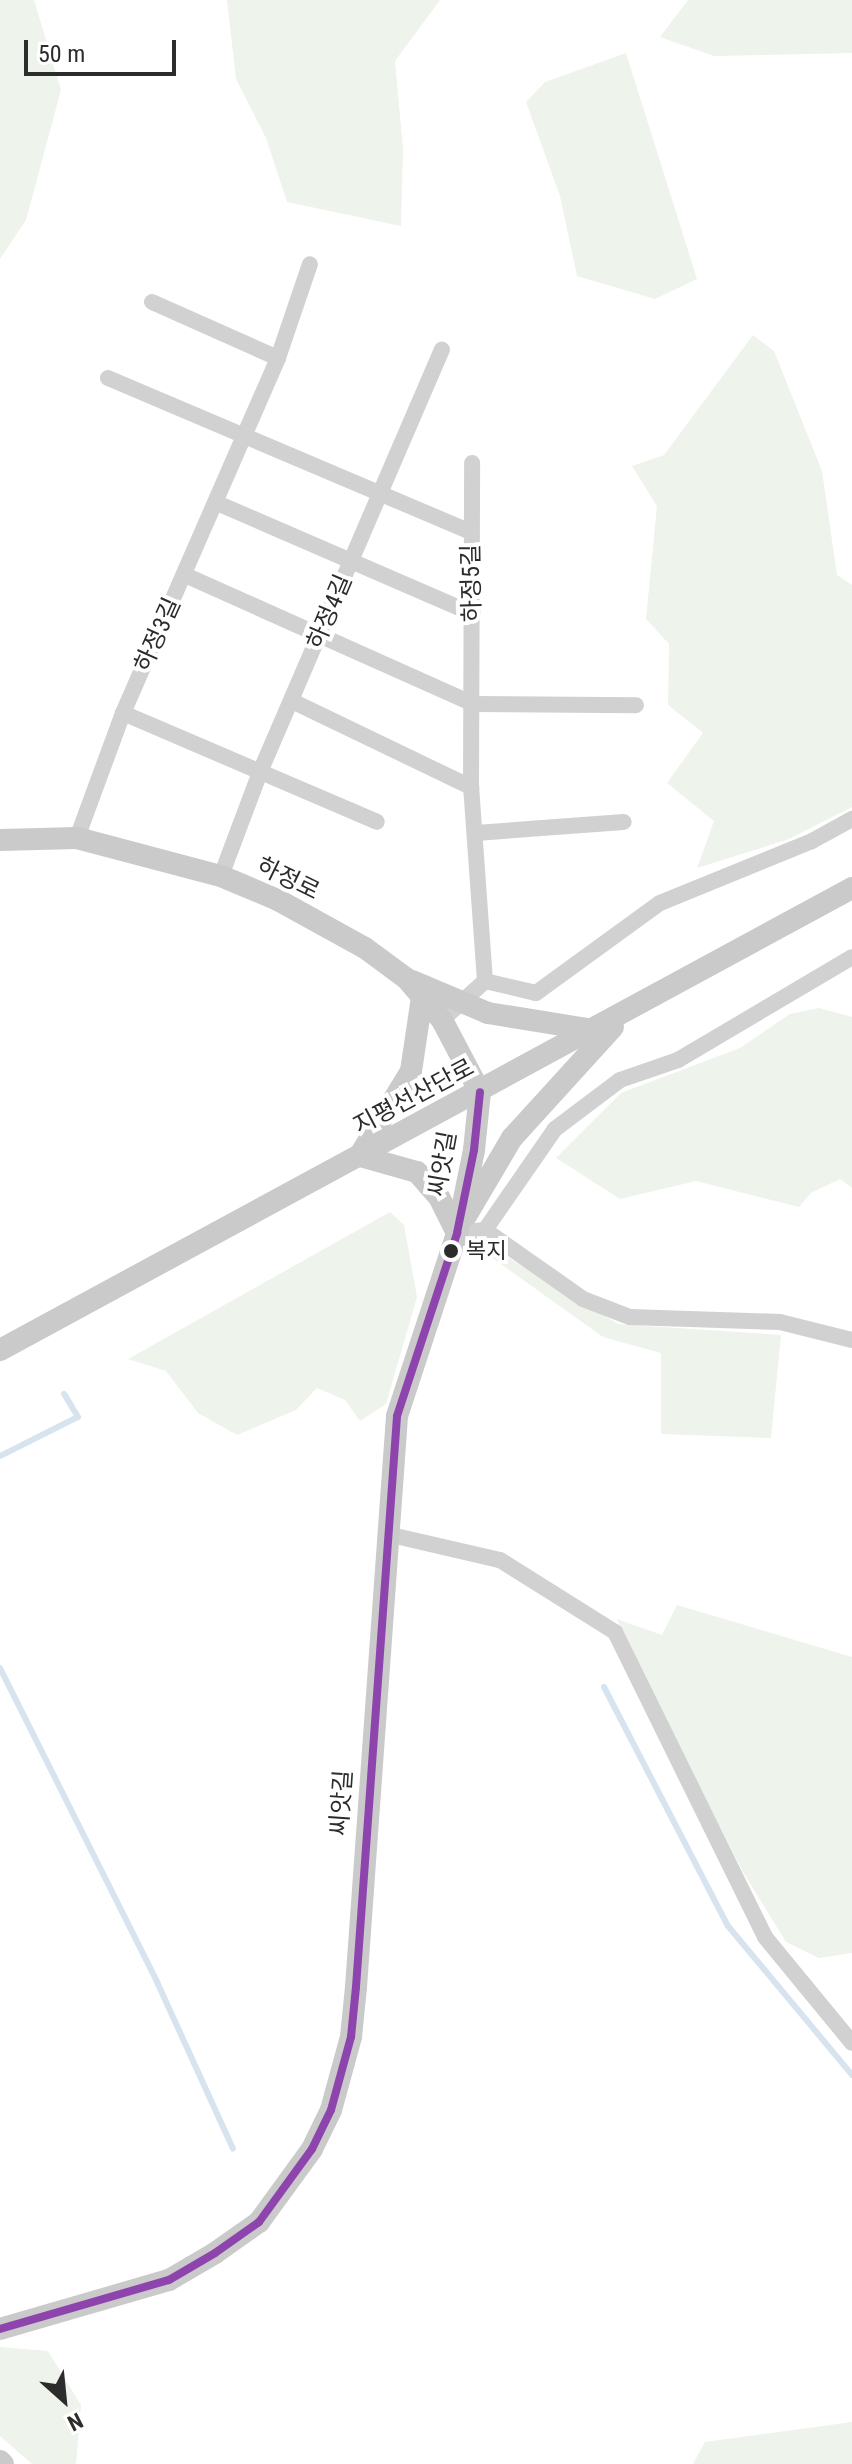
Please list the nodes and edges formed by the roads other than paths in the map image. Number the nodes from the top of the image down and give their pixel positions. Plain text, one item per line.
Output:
1 (310, 264) dead end
2 (152, 302) dead end
3 (442, 350) dead end
4 (278, 358) junction
5 (108, 378) dead end
6 (246, 435) junction
7 (472, 463) dead end
8 (380, 494) junction
9 (217, 503) junction
10 (471, 532) junction
11 (352, 560) junction
12 (185, 575) junction
13 (473, 614) junction
14 (321, 633) junction
15 (292, 701) junction
16 (474, 704) junction
17 (636, 705) dead end
18 (123, 713) junction
19 (260, 772) junction
20 (471, 787) junction
21 (852, 819) edge
22 (377, 822) dead end
23 (624, 822) dead end
24 (476, 833) junction
25 (77, 838) junction
26 (0, 840) edge
27 (221, 876) junction
28 (852, 888) edge
29 (852, 957) edge
30 (407, 979) junction
31 (485, 981) junction
32 (422, 997) junction
33 (462, 1002) junction
34 (628, 1011) junction
35 (442, 1020) junction
36 (593, 1030) junction
37 (480, 1092) junction
38 (360, 1156) junction
39 (485, 1230) junction
40 (457, 1233) junction
41 (852, 1340) edge
42 (0, 1350) edge
43 (387, 1534) junction
44 (852, 2043) edge
45 (0, 2329) edge

1 - 4 street, 하정3길
2 - 4 street
3 - 8 street, 하정4길
4 - 6 street, 하정3길
5 - 6 street
6 - 8 street
6 - 9 street, 하정3길
7 - 10 street, 하정5길
8 - 10 street
8 - 11 street, 하정4길
9 - 11 street
9 - 12 street, 하정3길
10 - 13 street, 하정5길
11 - 13 street
11 - 14 street, 하정4길
12 - 14 street
12 - 18 street, 하정3길
13 - 16 street, 하정5길
14 - 15 street, 하정4길
14 - 16 street
15 - 19 street, 하정4길
15 - 20 street
16 - 17 street
16 - 20 street, 하정5길
18 - 19 street
18 - 25 street, 하정3길
19 - 22 street
19 - 27 street, 하정4길
20 - 24 street, 하정5길
21 - 31 street
23 - 24 street
24 - 31 street, 하정5길
25 - 26 street, 하정로
25 - 27 street, 하정로
27 - 30 street, 하정로
28 - 34 street, 지평선산단로
29 - 39 street
30 - 32 street, 하정로
30 - 33 street
31 - 33 street
32 - 35 street, 하정로
32 - 38 street
33 - 35 street
33 - 36 street
34 - 36 street, 지평선산단로
34 - 40 street
35 - 37 street, 하정로
36 - 37 street, 지평선산단로
37 - 38 street, 지평선산단로
37 - 40 street, 씨앗길
38 - 40 street
38 - 42 street, 지평선산단로
39 - 40 street
39 - 41 street
40 - 43 street, 씨앗길
43 - 44 street
43 - 45 street, 씨앗길

